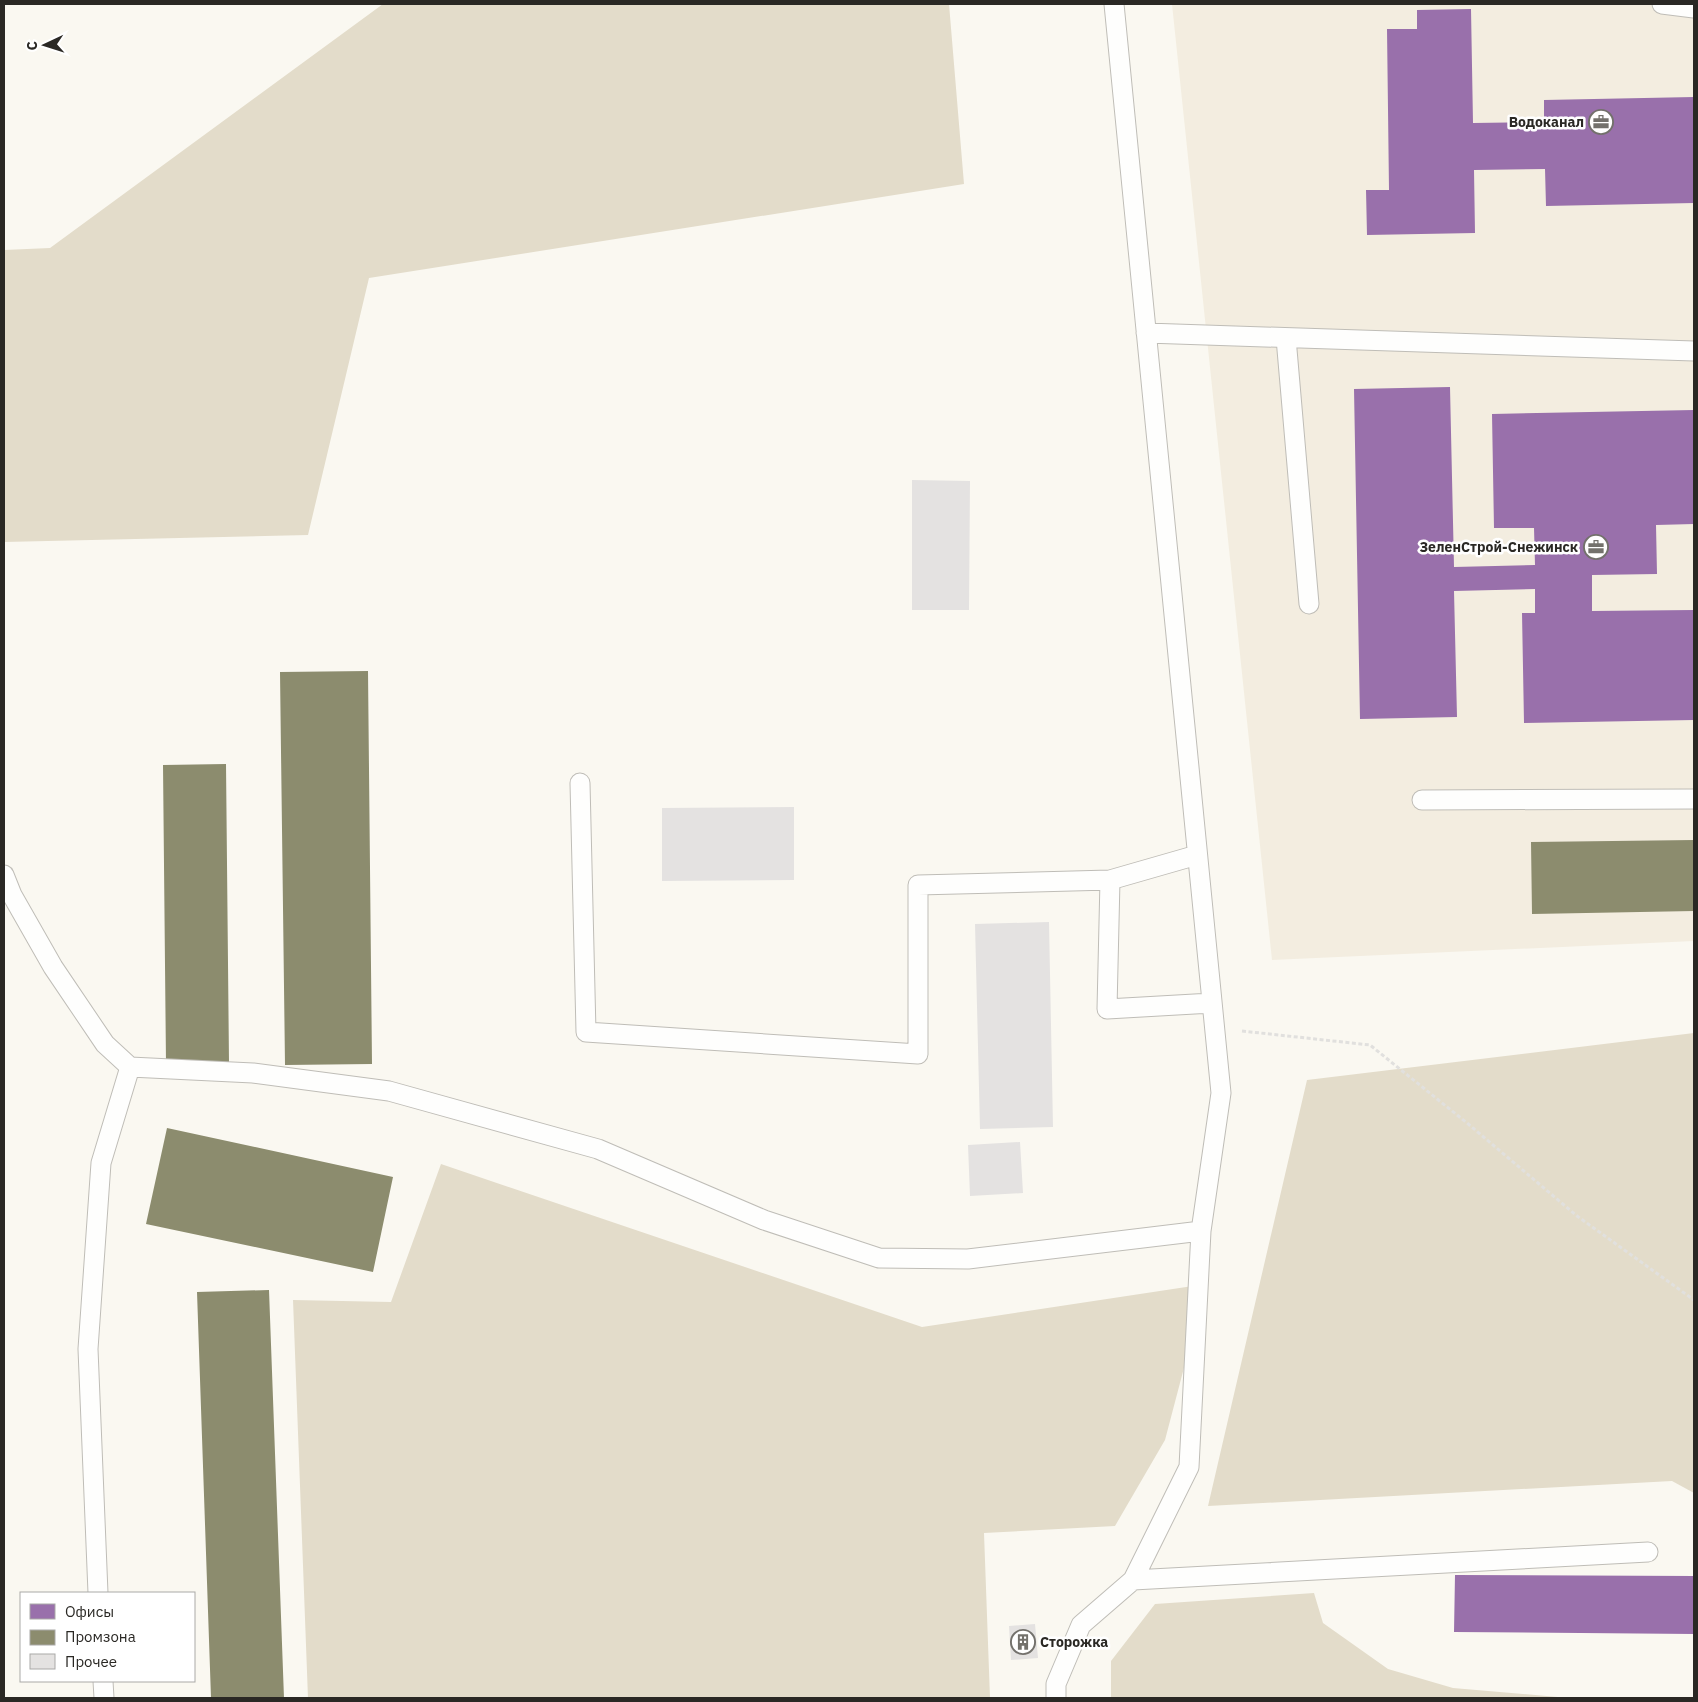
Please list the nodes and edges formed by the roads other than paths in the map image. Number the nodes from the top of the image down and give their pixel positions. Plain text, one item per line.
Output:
1 (1114, 4) edge
2 (1662, 4) edge
3 (1694, 8) edge
4 (1146, 333) junction
5 (1286, 338) junction
6 (1694, 351) edge
7 (1308, 604) dead end
8 (580, 783) dead end
9 (1694, 799) edge
10 (1422, 800) dead end
11 (1197, 856) junction
12 (4, 875) edge
13 (1110, 880) junction
14 (1212, 1003) junction
15 (130, 1066) junction
16 (1202, 1231) junction
17 (1648, 1552) dead end
18 (1133, 1580) junction
19 (98, 1592) edge
20 (102, 1682) edge
21 (104, 1698) edge
22 (1056, 1698) edge

1 - 4 lane
2 - 3 lane
4 - 5 lane
4 - 11 lane
5 - 6 lane
5 - 7 lane
8 - 13 lane
9 - 10 lane
11 - 13 lane
11 - 14 lane
12 - 15 lane
13 - 14 lane
14 - 16 lane
15 - 16 lane
15 - 19 lane
16 - 18 lane
17 - 18 lane
18 - 22 lane
20 - 21 lane

